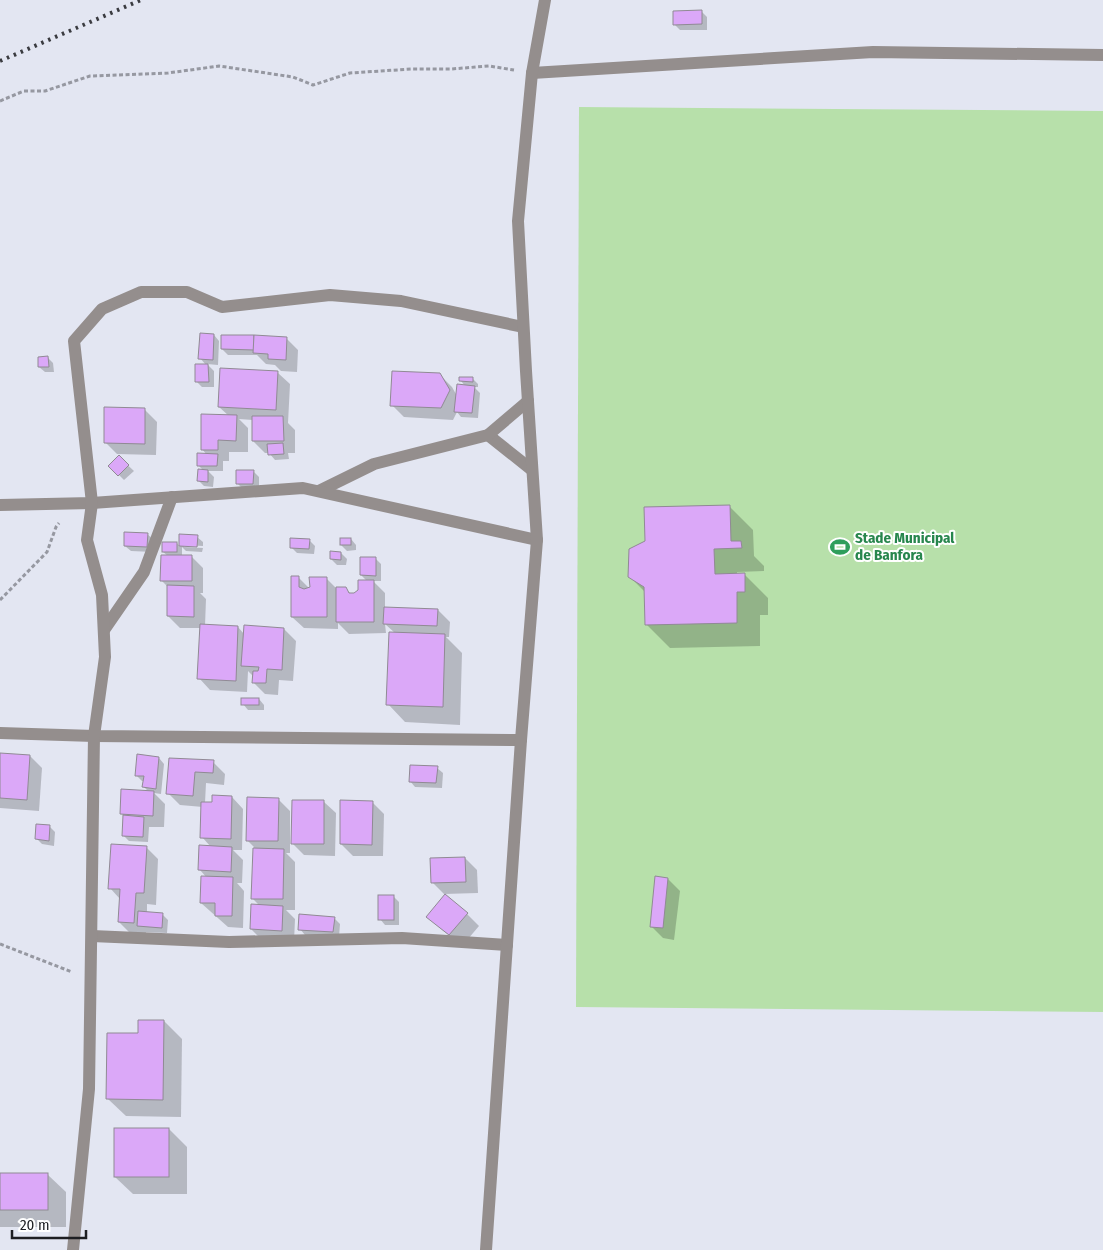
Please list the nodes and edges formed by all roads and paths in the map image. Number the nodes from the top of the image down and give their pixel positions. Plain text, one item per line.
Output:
1 (545, 0) edge
2 (1103, 55) edge
3 (532, 72) junction
4 (0, 101) edge
5 (524, 327) junction
6 (528, 401) junction
7 (488, 435) junction
8 (532, 470) junction
9 (319, 491) junction
10 (172, 497) junction
11 (92, 503) junction
12 (0, 505) edge
13 (60, 522) dead end
14 (537, 540) junction
15 (0, 600) edge
16 (104, 630) junction
17 (0, 733) edge
18 (94, 736) junction
19 (521, 740) junction
20 (92, 936) junction
21 (0, 944) edge
22 (507, 945) junction
23 (91, 980) junction
24 (72, 1250) edge
25 (486, 1250) edge

1 - 3 street
2 - 3 street
3 - 4 path
3 - 5 street
5 - 6 street
5 - 11 street
6 - 7 street
6 - 8 street
7 - 8 street
7 - 9 street
8 - 14 street
9 - 10 street
9 - 14 street
10 - 11 street
10 - 16 street
11 - 12 street
11 - 16 street
13 - 15 path
14 - 19 street
16 - 18 street
17 - 18 street
18 - 19 street
18 - 20 street
19 - 22 street
20 - 22 street
20 - 23 street
21 - 23 path
22 - 25 street
23 - 24 street

